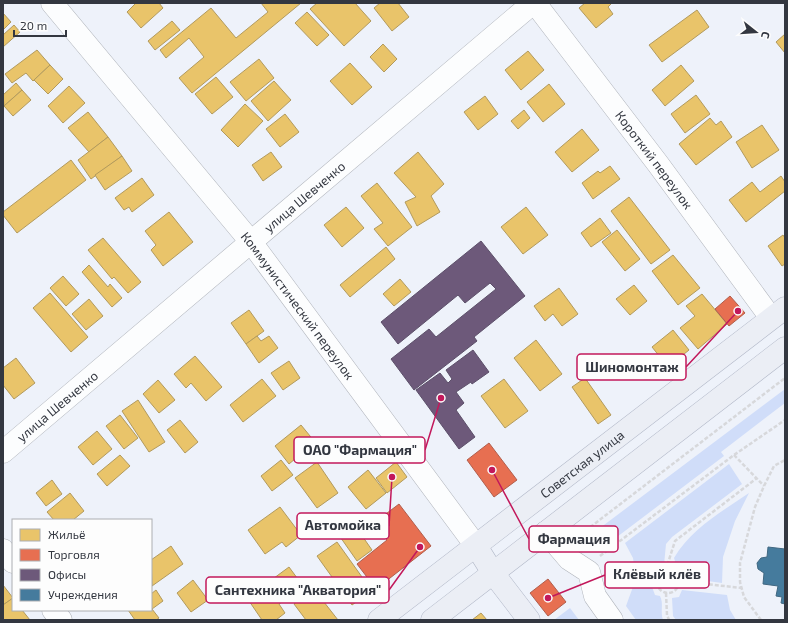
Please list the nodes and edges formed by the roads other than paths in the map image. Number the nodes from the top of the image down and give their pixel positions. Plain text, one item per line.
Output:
1 (52, 3) edge
2 (534, 3) edge
3 (251, 242) junction
4 (778, 313) edge
5 (785, 348) edge
6 (3, 452) edge
7 (546, 532) junction
8 (476, 546) junction
9 (3, 550) edge
10 (12, 561) edge
11 (493, 573) junction
12 (54, 611) edge
13 (61, 620) edge
14 (379, 620) edge
15 (432, 620) edge
16 (529, 620) edge
17 (612, 620) edge

1 - 3 street, Коммунистический переулок
2 - 3 street, улица Шевченко
2 - 4 street, Короткий переулок
3 - 6 street, улица Шевченко
3 - 8 street, Коммунистический переулок
4 - 8 main road, Советская улица
5 - 7 main road
7 - 11 main road
7 - 17 street
8 - 11 main road, Коммунистический переулок
8 - 14 main road, Советская улица
9 - 10 street
11 - 15 main road
11 - 16 main road, Коммунистический переулок
12 - 13 street

